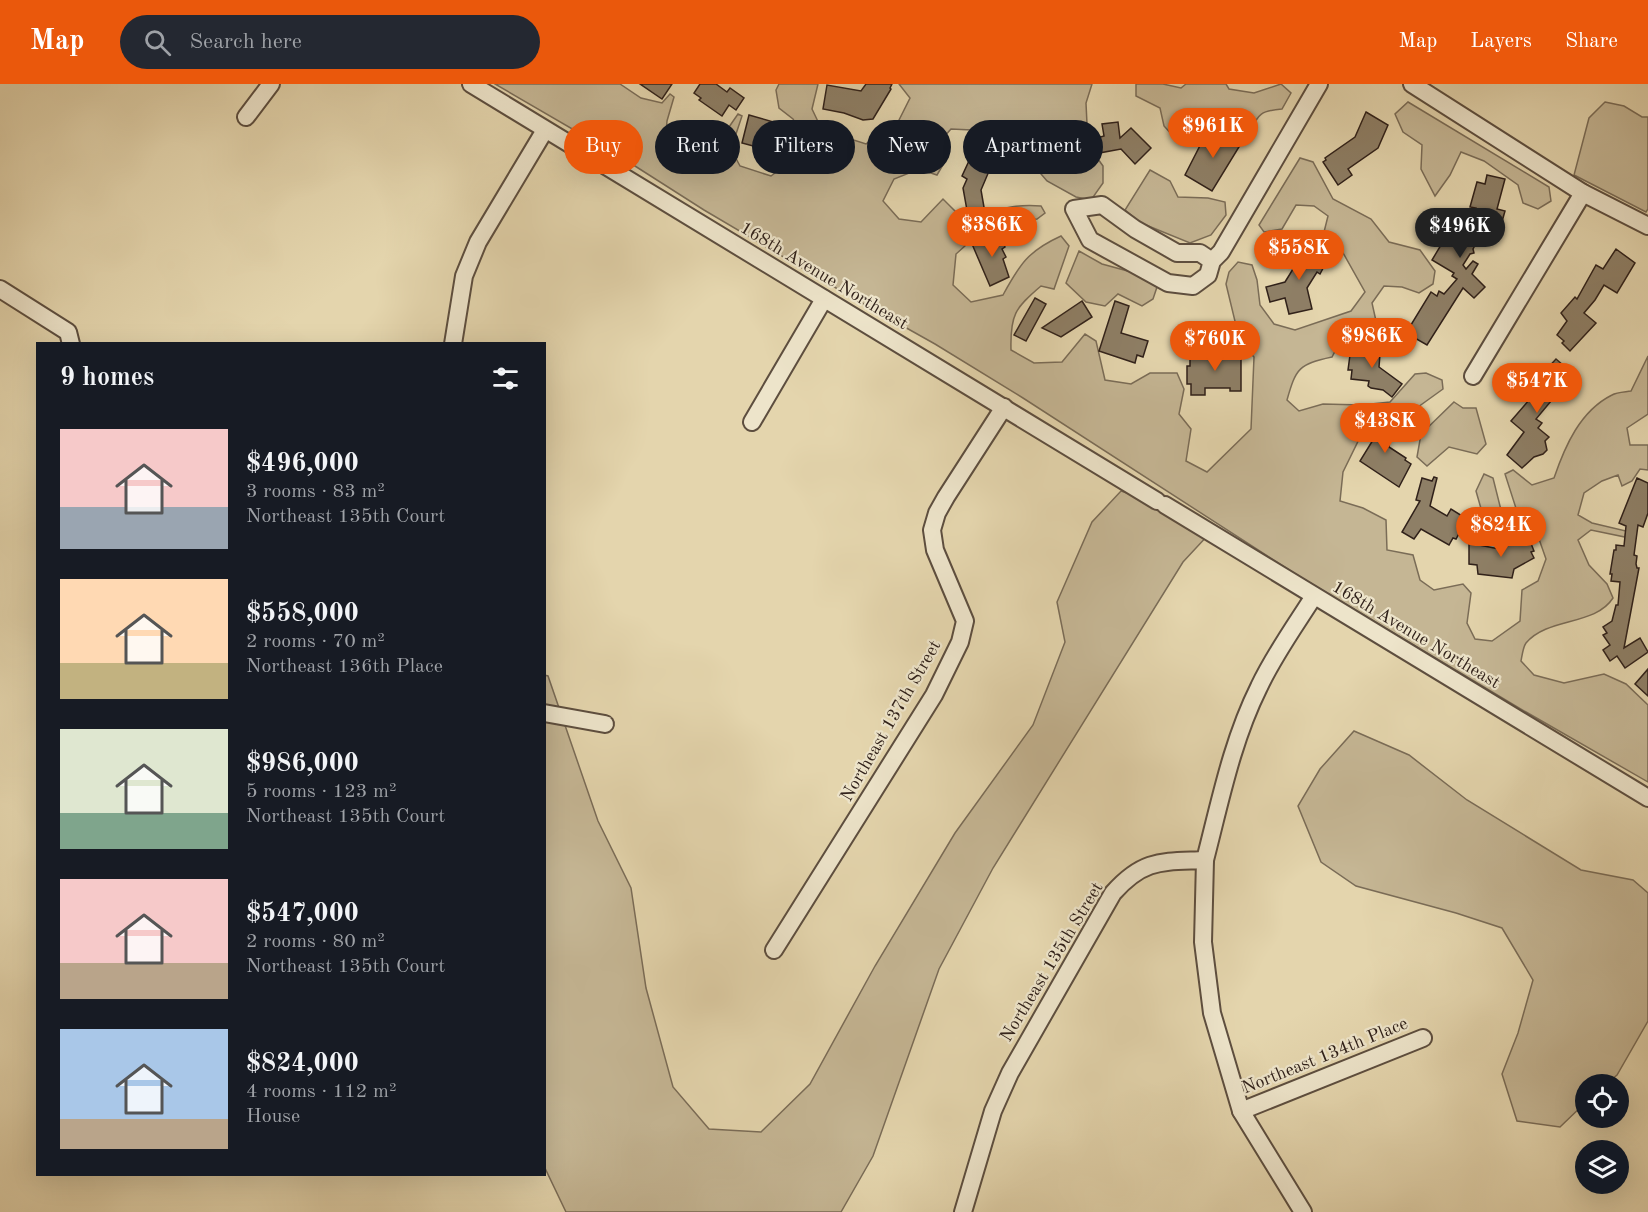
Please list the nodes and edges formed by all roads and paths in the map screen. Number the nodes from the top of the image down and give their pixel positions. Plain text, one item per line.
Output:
1 (271, 84) edge
2 (471, 84) edge
3 (1319, 84) edge
4 (1412, 84) edge
5 (246, 117) dead end
6 (545, 130) junction
7 (1583, 193) junction
8 (1648, 226) edge
9 (1212, 261) junction
10 (0, 289) edge
11 (824, 299) junction
12 (70, 342) edge
13 (453, 342) edge
14 (1473, 376) dead end
15 (1004, 407) junction
16 (752, 422) dead end
17 (1314, 596) junction
18 (546, 712) edge
19 (605, 724) dead end
20 (1648, 798) edge
21 (1205, 860) junction
22 (774, 950) dead end
23 (1423, 1038) dead end
24 (1241, 1111) junction
25 (963, 1212) edge
26 (1303, 1212) edge

1 - 5 street
2 - 6 street, 168th Avenue Northeast
3 - 9 street
4 - 7 street
6 - 11 street, 168th Avenue Northeast
6 - 13 street
7 - 8 street
7 - 14 street
9 - 9 street
10 - 12 street
11 - 15 street, 168th Avenue Northeast
11 - 16 street
15 - 17 street, 168th Avenue Northeast
15 - 22 street, Northeast 137th Street
17 - 20 street, 168th Avenue Northeast
17 - 21 street
18 - 19 street
21 - 24 street
21 - 25 street, Northeast 135th Street
23 - 24 street, Northeast 134th Place
24 - 26 street

